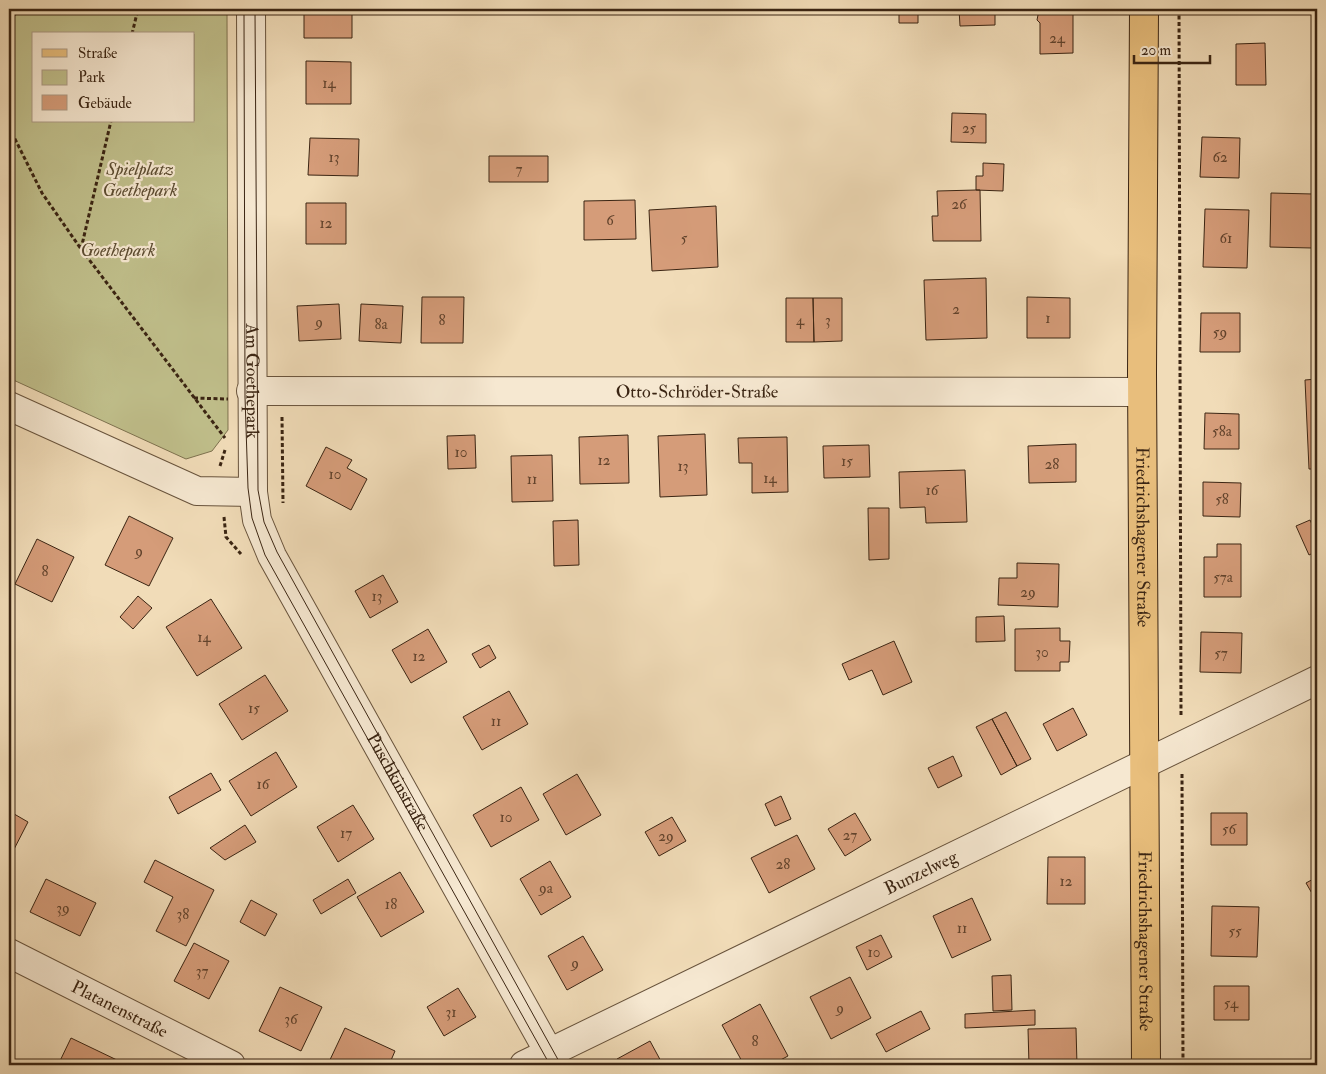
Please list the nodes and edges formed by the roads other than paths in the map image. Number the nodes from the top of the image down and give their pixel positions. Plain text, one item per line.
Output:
1 (251, 9) edge
2 (1144, 9) edge
3 (252, 391) junction
4 (1142, 392) junction
5 (9, 406) edge
6 (253, 492) junction
7 (1316, 686) edge
8 (1145, 764) junction
9 (9, 954) edge
10 (552, 1059) edge
11 (231, 1065) edge
12 (524, 1065) edge
13 (1146, 1065) edge

1 - 3 street, Am Goethepark
2 - 4 main road, Friedrichshagener Straße
3 - 4 street, Otto-Schröder-Straße
3 - 6 street, Am Goethepark
4 - 8 main road, Friedrichshagener Straße
5 - 6 street
6 - 10 street, Puschkinstraße
7 - 8 street, Bunzelweg
8 - 10 street, Bunzelweg
8 - 13 main road, Friedrichshagener Straße
9 - 11 street, Platanenstraße
10 - 12 street, Bunzelweg

